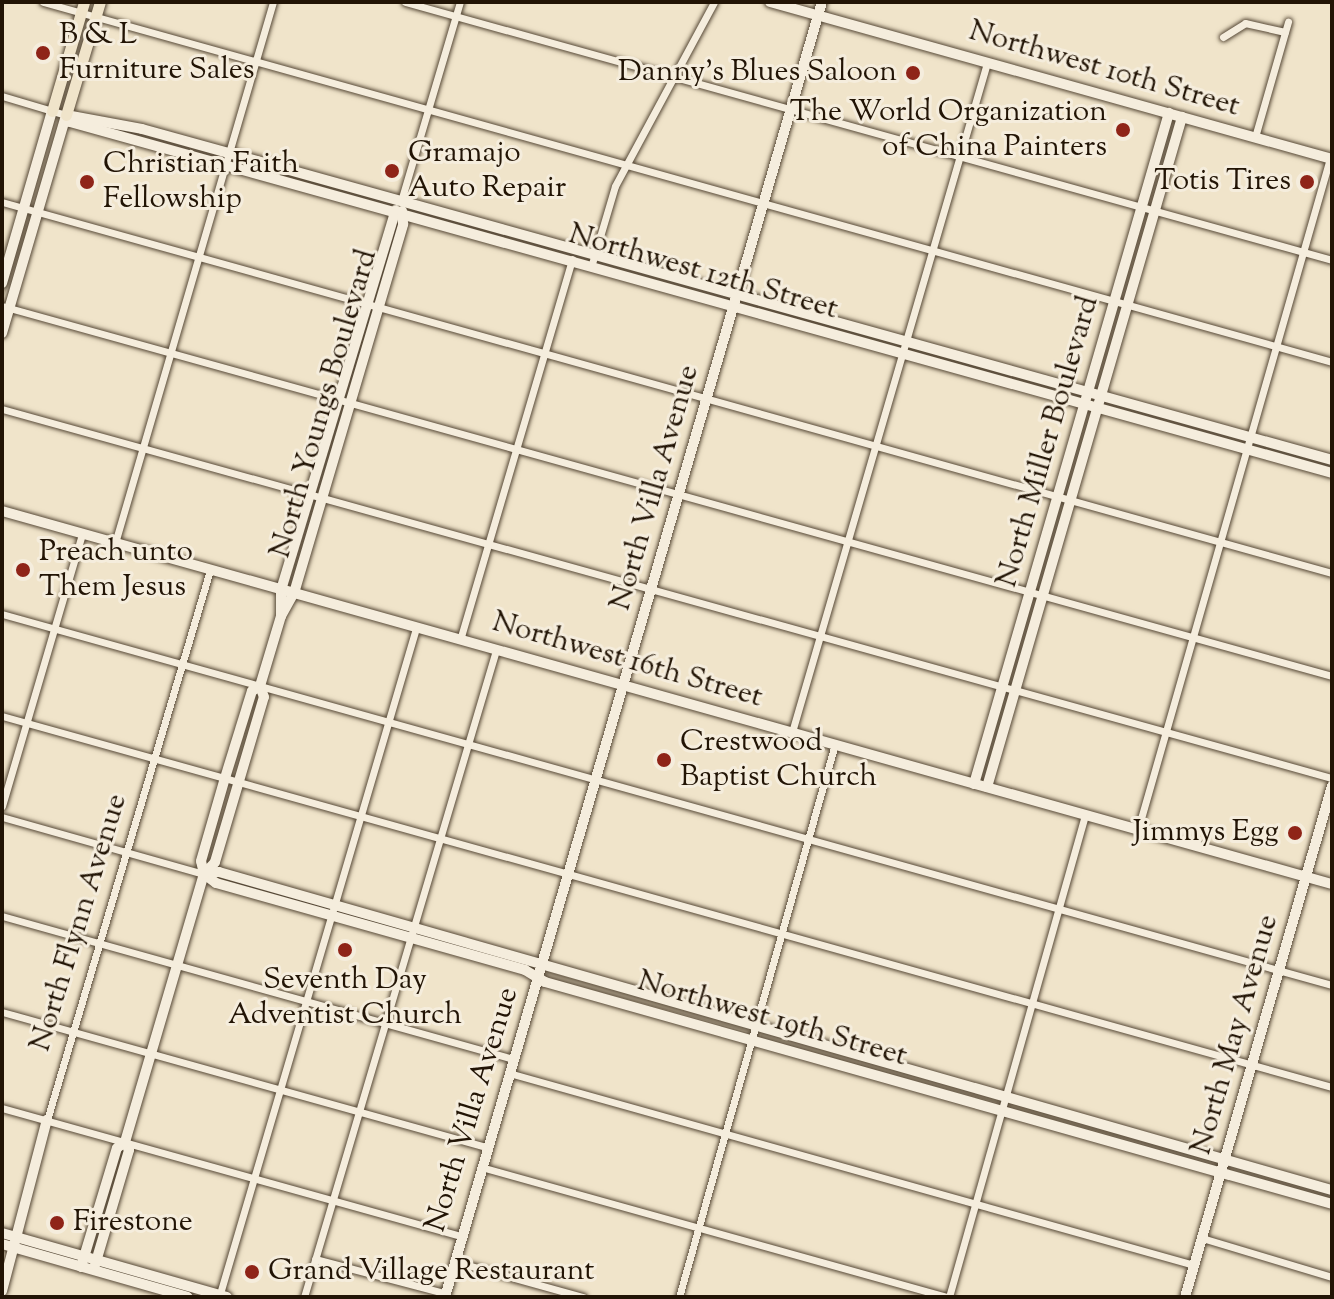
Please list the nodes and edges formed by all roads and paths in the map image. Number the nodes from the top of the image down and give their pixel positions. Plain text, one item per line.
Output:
1 (43, 2) edge
2 (100, 2) edge
3 (273, 2) edge
4 (405, 2) edge
5 (460, 2) edge
6 (714, 2) edge
7 (770, 2) edge
8 (822, 2) edge
9 (82, 8) edge
10 (456, 16) junction
11 (819, 16) junction
12 (96, 17) junction
13 (1288, 22) dead end
14 (1285, 32) junction
15 (1223, 37) dead end
16 (255, 62) junction
17 (987, 63) junction
18 (678, 78) junction
19 (2, 96) edge
20 (429, 110) junction
21 (792, 110) junction
22 (52, 111) junction
23 (1169, 113) junction
24 (66, 115) junction
25 (1182, 117) junction
26 (1255, 137) junction
27 (228, 153) junction
28 (960, 156) junction
29 (1331, 159) edge
30 (626, 165) junction
31 (225, 166) junction
32 (401, 201) junction
33 (2, 202) edge
34 (764, 203) junction
35 (1142, 207) junction
36 (24, 209) junction
37 (1155, 211) junction
38 (37, 213) junction
39 (398, 214) junction
40 (575, 250) junction
41 (933, 250) junction
42 (1304, 252) junction
43 (594, 255) junction
44 (198, 257) junction
45 (1332, 260) edge
46 (572, 262) junction
47 (591, 267) junction
48 (2, 283) edge
49 (738, 295) junction
50 (1115, 301) junction
51 (365, 304) junction
52 (1128, 304) junction
53 (6, 307) edge
54 (734, 307) junction
55 (378, 308) junction
56 (2, 333) edge
57 (906, 342) junction
58 (1277, 347) junction
59 (171, 353) junction
60 (544, 354) junction
61 (903, 354) junction
62 (1332, 362) edge
63 (1088, 392) junction
64 (1101, 396) junction
65 (337, 399) junction
66 (707, 399) junction
67 (350, 403) junction
68 (1084, 405) junction
69 (1097, 408) junction
70 (2, 409) edge
71 (1251, 437) junction
72 (876, 446) junction
73 (143, 447) junction
74 (516, 449) junction
75 (1247, 450) junction
76 (1332, 460) edge
77 (1332, 473) edge
78 (310, 494) junction
79 (679, 494) junction
80 (1057, 496) junction
81 (322, 497) junction
82 (1070, 500) junction
83 (2, 511) edge
84 (82, 534) junction
85 (848, 541) junction
86 (1221, 542) junction
87 (115, 543) junction
88 (488, 544) junction
89 (210, 570) junction
90 (1332, 573) edge
91 (651, 589) junction
92 (281, 590) junction
93 (1030, 592) junction
94 (294, 593) junction
95 (1043, 595) junction
96 (2, 614) edge
97 (281, 616) junction
98 (416, 628) junction
99 (54, 629) junction
100 (820, 636) junction
101 (1194, 638) junction
102 (460, 640) junction
103 (496, 650) junction
104 (182, 665) junction
105 (1332, 676) edge
106 (260, 686) junction
107 (624, 686) junction
108 (1002, 687) junction
109 (1015, 690) junction
110 (2, 716) edge
111 (26, 723) junction
112 (388, 723) junction
113 (792, 732) junction
114 (1166, 733) junction
115 (835, 744) junction
116 (467, 745) junction
117 (154, 759) junction
118 (225, 778) junction
119 (1332, 778) edge
120 (596, 780) junction
121 (239, 782) junction
122 (974, 784) junction
123 (987, 787) junction
124 (1331, 790) edge
125 (2, 806) edge
126 (1085, 815) junction
127 (360, 816) junction
128 (2, 817) edge
129 (1138, 829) junction
130 (440, 839) junction
131 (809, 839) junction
132 (126, 852) junction
133 (204, 874) junction
134 (568, 874) junction
135 (1306, 876) junction
136 (1332, 884) edge
137 (1058, 909) junction
138 (332, 911) junction
139 (2, 916) edge
140 (411, 933) junction
141 (782, 933) junction
142 (99, 943) junction
143 (177, 965) junction
144 (541, 965) junction
145 (1279, 970) junction
146 (537, 977) junction
147 (1332, 985) edge
148 (306, 1001) junction
149 (1032, 1003) junction
150 (2, 1012) edge
151 (385, 1023) junction
152 (755, 1027) junction
153 (73, 1032) junction
154 (752, 1040) junction
155 (151, 1054) junction
156 (513, 1059) junction
157 (1252, 1064) junction
158 (509, 1073) junction
159 (1332, 1087) edge
160 (280, 1090) junction
161 (1005, 1097) junction
162 (2, 1108) edge
163 (1002, 1109) junction
164 (358, 1111) junction
165 (47, 1120) junction
166 (725, 1134) junction
167 (125, 1142) junction
168 (486, 1147) junction
169 (1225, 1158) junction
170 (481, 1167) junction
171 (1221, 1171) junction
172 (254, 1178) junction
173 (1332, 1190) edge
174 (332, 1200) junction
175 (975, 1204) junction
176 (1332, 1204) edge
177 (699, 1228) junction
178 (460, 1236) junction
179 (1202, 1238) junction
180 (10, 1239) edge
181 (2, 1244) edge
182 (315, 1259) junction
183 (82, 1262) junction
184 (453, 1262) junction
185 (95, 1265) junction
186 (1194, 1265) junction
187 (1332, 1277) edge
188 (147, 1280) junction
189 (2, 1291) edge
190 (442, 1295) edge
191 (222, 1296) edge
192 (188, 1297) edge
193 (304, 1297) edge
194 (583, 1297) edge
195 (679, 1297) edge
196 (948, 1297) edge
197 (1185, 1297) edge

1 - 9 street
2 - 12 main road
3 - 16 street
4 - 10 street
5 - 10 street, North Youngs Boulevard
6 - 18 street
7 - 11 street, Northwest 10th Street
8 - 11 street, North Villa Avenue
9 - 12 street
9 - 22 main road
10 - 18 street
10 - 20 street, North Youngs Boulevard
11 - 17 street, Northwest 10th Street
11 - 21 street, North Villa Avenue
12 - 16 street
12 - 24 main road
13 - 14 street
14 - 15 street
14 - 26 street
16 - 20 street
16 - 27 street
17 - 23 street, Northwest 10th Street
17 - 28 street
18 - 21 street
18 - 30 street
19 - 22 street, Northwest 12th Street
20 - 30 street
20 - 32 street, North Youngs Boulevard
21 - 28 street
21 - 34 street, North Villa Avenue
22 - 24 street, Northwest 12th Street
22 - 36 street
23 - 25 street, Northwest 10th Street
23 - 35 street, North Miller Boulevard
24 - 27 street, Northwest 12th Street
24 - 31 street, Northwest 12th Street
24 - 38 street
25 - 26 street, Northwest 10th Street
25 - 37 street, North Miller Boulevard
26 - 29 street, Northwest 10th Street
27 - 31 street
27 - 32 street, Northwest 12th Street
28 - 35 street
28 - 41 street
29 - 42 street
30 - 34 street
30 - 43 street
31 - 39 street, Northwest 12th Street
31 - 44 street
32 - 39 street, North Youngs Boulevard
32 - 40 street, Northwest 12th Street
33 - 36 street
34 - 41 street
34 - 49 street, North Villa Avenue
35 - 37 street
35 - 50 street, North Miller Boulevard
36 - 38 street
36 - 48 street
37 - 42 street
37 - 52 street, North Miller Boulevard
38 - 44 street
38 - 53 street
39 - 46 street, Northwest 12th Street
39 - 51 street, North Youngs Boulevard
39 - 55 street, North Youngs Boulevard
40 - 43 street, Northwest 12th Street
40 - 46 street
41 - 50 street
41 - 57 street
42 - 45 street
42 - 58 street
43 - 47 street
43 - 49 street, Northwest 12th Street
44 - 51 street
44 - 59 street
46 - 47 street, Northwest 12th Street
46 - 60 street
47 - 54 street, Northwest 12th Street
49 - 54 street, North Villa Avenue
49 - 57 street, Northwest 12th Street
50 - 52 street
50 - 63 street, North Miller Boulevard
51 - 55 street
51 - 65 street, North Youngs Boulevard
52 - 58 street
52 - 64 street, North Miller Boulevard
53 - 56 street
53 - 59 street
54 - 61 street, Northwest 12th Street
54 - 66 street, North Villa Avenue
55 - 60 street
55 - 67 street, North Youngs Boulevard
57 - 61 street
57 - 63 street, Northwest 12th Street
58 - 62 street
58 - 71 street
59 - 65 street
59 - 73 street
60 - 66 street
60 - 74 street
61 - 68 street, Northwest 12th Street
61 - 72 street
63 - 64 street, Northwest 12th Street
63 - 68 street, North Miller Boulevard
64 - 69 street, North Miller Boulevard
64 - 71 street, Northwest 12th Street
65 - 67 street
65 - 78 street, North Youngs Boulevard
66 - 72 street
66 - 79 street, North Villa Avenue
67 - 74 street
67 - 81 street, North Youngs Boulevard
68 - 69 street, Northwest 12th Street
68 - 80 street, North Miller Boulevard
69 - 75 street, Northwest 12th Street
69 - 82 street, North Miller Boulevard
70 - 73 street
71 - 75 street
71 - 76 street, Northwest 12th Street
72 - 80 street
72 - 85 street
73 - 78 street
73 - 87 street
74 - 79 street
74 - 88 street
75 - 77 street, Northwest 12th Street
75 - 86 street
78 - 81 street
78 - 92 street, North Youngs Boulevard
79 - 85 street
79 - 91 street, North Villa Avenue
80 - 82 street
80 - 93 street, North Miller Boulevard
81 - 88 street
81 - 94 street, North Youngs Boulevard
82 - 86 street
82 - 95 street, North Miller Boulevard
83 - 84 street, Northwest 16th Street
84 - 87 street, Northwest 16th Street
84 - 99 street
85 - 93 street
85 - 100 street
86 - 90 street
86 - 101 street
87 - 89 street, Northwest 16th Street
88 - 91 street
88 - 102 street
89 - 92 street, Northwest 16th Street
89 - 104 street, North Flynn Avenue
91 - 100 street
91 - 107 street, North Villa Avenue
92 - 94 street, Northwest 16th Street
92 - 97 street, North Youngs Boulevard
93 - 95 street
93 - 108 street, North Miller Boulevard
94 - 97 street, North Youngs Boulevard
94 - 98 street, Northwest 16th Street
95 - 101 street
95 - 109 street, North Miller Boulevard
96 - 99 street
97 - 106 street, North Youngs Boulevard
98 - 102 street, Northwest 16th Street
98 - 112 street
99 - 104 street
99 - 111 street
100 - 108 street
100 - 113 street
101 - 105 street
101 - 114 street
102 - 103 street, Northwest 16th Street
103 - 107 street, Northwest 16th Street
103 - 116 street
104 - 106 street
104 - 117 street, North Flynn Avenue
106 - 112 street
106 - 118 street, North Youngs Boulevard
106 - 121 street, North Youngs Boulevard
107 - 113 street, Northwest 16th Street
107 - 120 street, North Villa Avenue
108 - 109 street
108 - 122 street, North Miller Boulevard
109 - 114 street
109 - 123 street, North Miller Boulevard
110 - 111 street
111 - 117 street
111 - 125 street
112 - 116 street
112 - 127 street
113 - 115 street, Northwest 16th Street
114 - 119 street
114 - 129 street
115 - 122 street, Northwest 16th Street
115 - 131 street
116 - 120 street
116 - 130 street
117 - 118 street
117 - 132 street, North Flynn Avenue
118 - 121 street
118 - 133 street, North Youngs Boulevard
120 - 131 street
120 - 134 street, North Villa Avenue
121 - 127 street
121 - 133 street, North Youngs Boulevard
122 - 123 street, Northwest 16th Street
123 - 126 street, Northwest 16th Street
124 - 135 street, North May Avenue
126 - 129 street, Northwest 16th Street
126 - 137 street
127 - 130 street
127 - 138 street
128 - 132 street, Northwest 19th Street
129 - 135 street, Northwest 16th Street
130 - 134 street
130 - 140 street
131 - 137 street
131 - 141 street
132 - 133 street, Northwest 19th Street
132 - 142 street, North Flynn Avenue
133 - 138 street, Northwest 19th Street
133 - 143 street, North Youngs Boulevard
134 - 141 street
134 - 144 street, North Villa Avenue
135 - 136 street, Northwest 16th Street
135 - 145 street, North May Avenue
137 - 145 street
137 - 149 street
138 - 140 street, Northwest 19th Street
138 - 148 street
139 - 142 street
140 - 144 street, Northwest 19th Street
140 - 146 street, Northwest 19th Street
140 - 151 street
141 - 149 street
141 - 152 street
142 - 143 street
142 - 153 street, North Flynn Avenue
143 - 148 street
143 - 155 street, North Youngs Boulevard
144 - 146 street, North Villa Avenue
144 - 152 street, Northwest 19th Street
145 - 147 street
145 - 157 street, North May Avenue
146 - 154 street, Northwest 19th Street
146 - 156 street, North Villa Avenue
148 - 151 street
148 - 160 street
149 - 157 street
149 - 161 street
150 - 153 street
151 - 156 street
151 - 164 street
152 - 154 street
152 - 161 street, Northwest 19th Street
153 - 155 street
153 - 165 street, North Flynn Avenue
154 - 163 street, Northwest 19th Street
154 - 166 street
155 - 160 street
155 - 167 street, North Youngs Boulevard
156 - 158 street, North Villa Avenue
157 - 159 street
157 - 169 street, North May Avenue
158 - 166 street
158 - 168 street, North Villa Avenue
160 - 164 street
160 - 172 street
161 - 163 street
161 - 169 street, Northwest 19th Street
162 - 165 street
163 - 171 street, Northwest 19th Street
163 - 175 street
164 - 168 street
164 - 174 street
165 - 167 street
165 - 180 street, North Flynn Avenue
166 - 175 street
166 - 177 street
167 - 172 street
167 - 183 street, North Youngs Boulevard
167 - 185 street, North Youngs Boulevard
168 - 170 street, North Villa Avenue
169 - 171 street, North May Avenue
169 - 173 street, Northwest 19th Street
170 - 177 street
170 - 178 street, North Villa Avenue
171 - 176 street, Northwest 19th Street
171 - 179 street, North May Avenue
172 - 174 street
172 - 191 street
174 - 178 street
174 - 182 street
175 - 186 street
175 - 196 street
177 - 195 street
177 - 196 street
178 - 184 street, North Villa Avenue
179 - 186 street, North May Avenue
179 - 187 street
180 - 181 street
180 - 183 street
180 - 189 street, North Flynn Avenue
182 - 190 street
182 - 193 street
183 - 185 street
184 - 190 street, North Villa Avenue
184 - 194 street
185 - 188 street
186 - 197 street, North May Avenue
188 - 191 street
188 - 192 street

